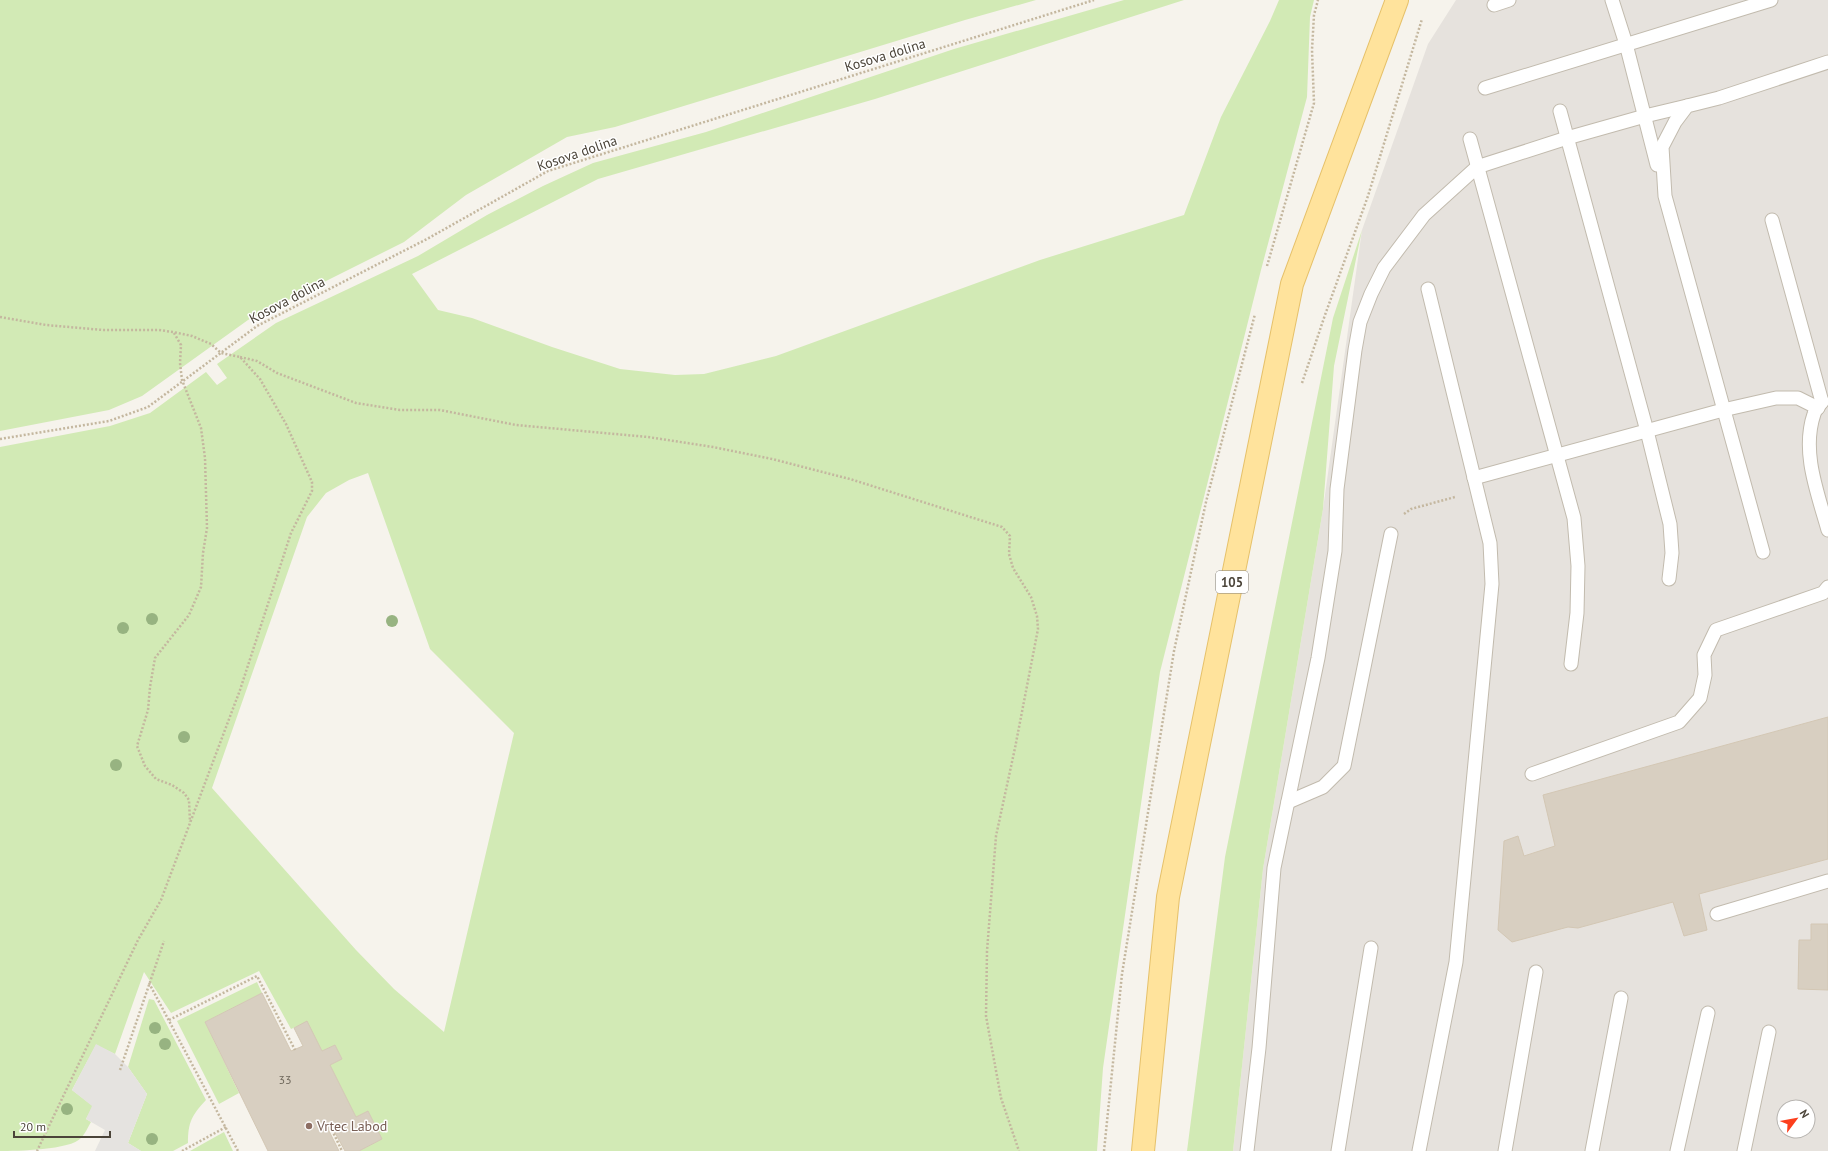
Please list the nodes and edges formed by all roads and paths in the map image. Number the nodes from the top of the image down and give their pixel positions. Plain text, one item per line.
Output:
1 (1094, 0) edge
2 (1318, 0) edge
3 (1397, 0) edge
4 (1508, 0) edge
5 (1612, 0) edge
6 (1771, 0) edge
7 (1494, 5) dead end
8 (1423, 14) dead end
9 (1626, 44) junction
10 (1828, 62) edge
11 (1485, 88) dead end
12 (1688, 106) junction
13 (1560, 111) dead end
14 (1645, 116) junction
15 (1567, 138) junction
16 (1470, 139) dead end
17 (1477, 167) junction
18 (1664, 196) junction
19 (1772, 220) dead end
20 (1265, 273) dead end
21 (1428, 289) dead end
22 (1256, 311) dead end
23 (0, 317) edge
24 (173, 332) junction
25 (221, 353) junction
26 (240, 357) junction
27 (182, 380) junction
28 (1301, 388) dead end
29 (1823, 401) edge
30 (1723, 410) junction
31 (1647, 430) junction
32 (0, 439) edge
33 (1557, 455) junction
34 (1474, 478) junction
35 (1477, 491) junction
36 (1828, 530) edge
37 (1391, 534) joint
38 (1763, 552) dead end
39 (1669, 579) dead end
40 (1828, 587) edge
41 (1571, 664) dead end
42 (1532, 774) dead end
43 (1288, 802) junction
44 (190, 822) junction
45 (1828, 881) edge
46 (1717, 914) dead end
47 (164, 941) dead end
48 (1371, 948) dead end
49 (1536, 972) dead end
50 (150, 983) junction
51 (1621, 998) dead end
52 (1708, 1013) dead end
53 (169, 1020) junction
54 (1768, 1032) dead end
55 (295, 1050) dead end
56 (120, 1070) dead end
57 (226, 1127) junction
58 (332, 1130) dead end
59 (37, 1151) edge
60 (182, 1151) edge
61 (238, 1151) edge
62 (342, 1151) edge
63 (1018, 1151) edge
64 (1104, 1151) edge
65 (1143, 1151) edge
66 (1247, 1151) edge
67 (1338, 1151) edge
68 (1418, 1151) edge
69 (1506, 1151) edge
70 (1592, 1151) edge
71 (1677, 1151) edge
72 (1744, 1151) edge

1 - 25 path, Kosova dolina
2 - 20 path
3 - 65 main road, 105
4 - 7 lane
5 - 9 lane
6 - 9 lane
8 - 28 path
9 - 11 lane
9 - 14 lane
10 - 12 lane
12 - 14 lane
12 - 18 lane
13 - 15 lane
14 - 15 lane
14 - 18 lane
15 - 17 lane
15 - 31 lane
16 - 17 lane
17 - 33 lane
17 - 43 lane
18 - 30 lane
19 - 29 lane
21 - 34 lane
22 - 64 path
23 - 24 path
24 - 25 path
24 - 27 path
25 - 26 path
25 - 27 path, Kosova dolina
26 - 44 path
26 - 63 path
27 - 32 path, Kosova dolina
27 - 44 path
29 - 30 lane
29 - 36 lane
30 - 31 lane
30 - 38 lane
31 - 33 lane
31 - 39 lane
33 - 34 lane
33 - 41 lane
34 - 35 lane
35 - 37 path
35 - 68 lane
37 - 43 lane
40 - 42 lane
43 - 66 lane
44 - 59 path
45 - 46 lane
47 - 50 path
48 - 67 lane
49 - 69 lane
50 - 53 path
50 - 56 path
51 - 70 lane
52 - 71 lane
53 - 55 path
53 - 57 path
54 - 72 lane
57 - 60 path
57 - 61 path
58 - 62 path

